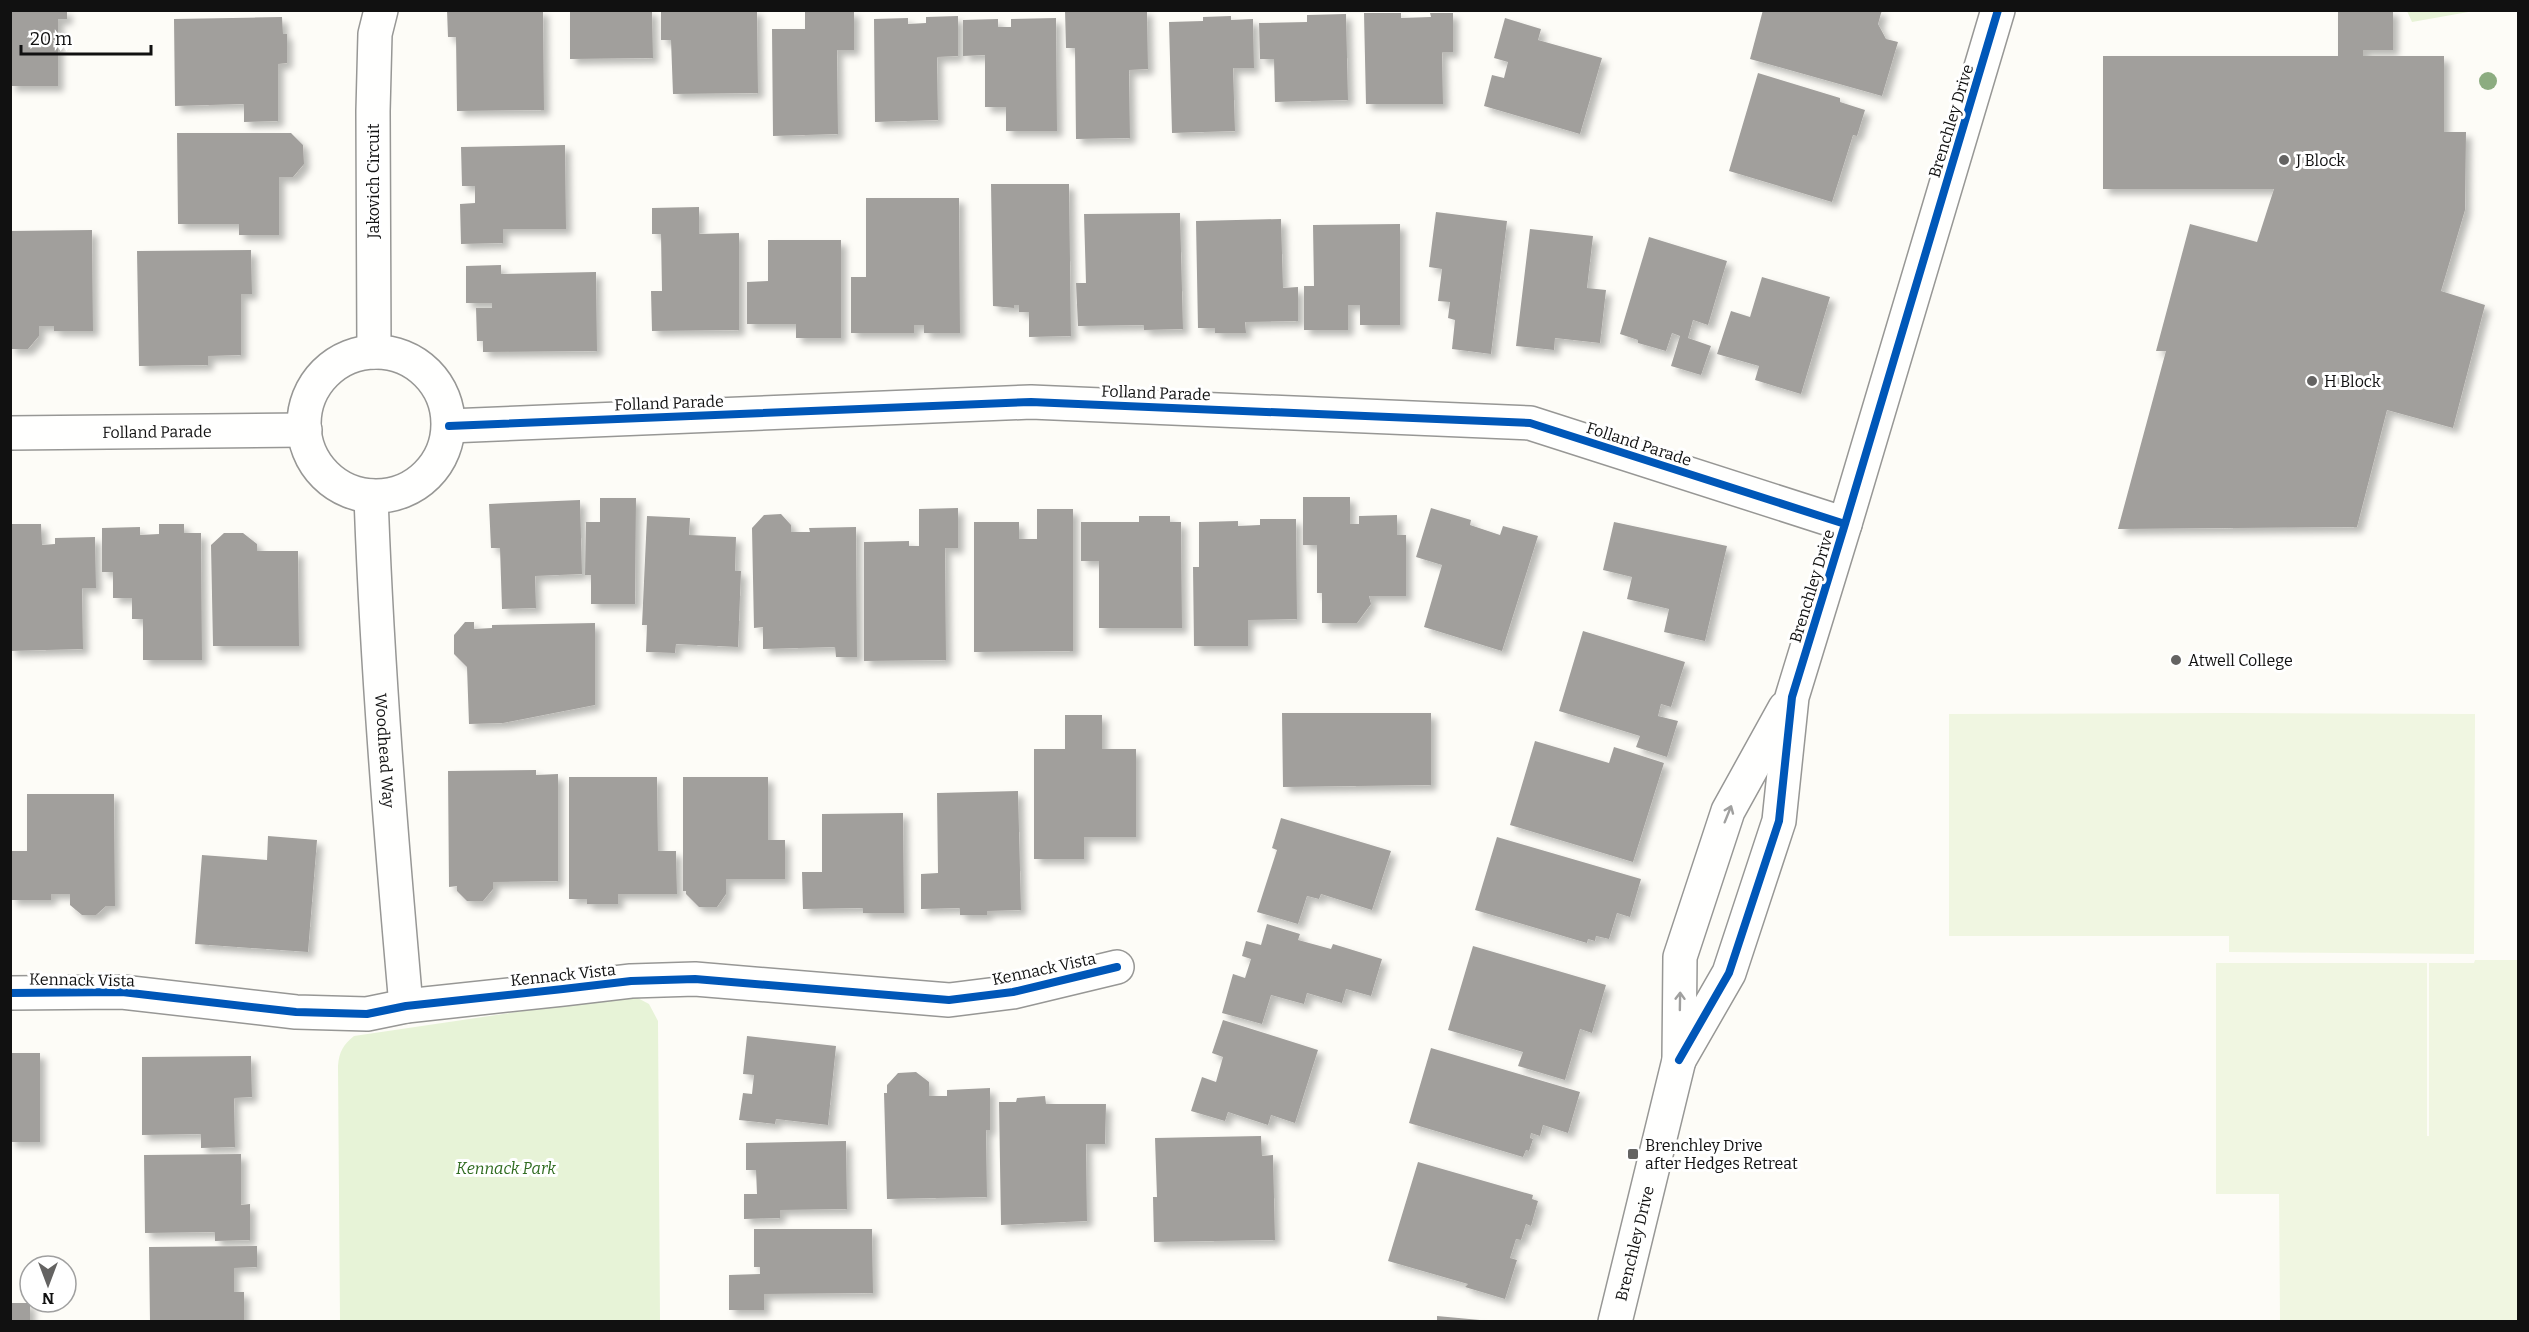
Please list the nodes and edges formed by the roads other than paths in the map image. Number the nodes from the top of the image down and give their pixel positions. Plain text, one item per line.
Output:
1 (381, 10) edge
2 (1998, 10) edge
3 (374, 352) junction
4 (449, 426) junction
5 (305, 430) junction
6 (10, 433) edge
7 (371, 496) junction
8 (1845, 524) junction
9 (1792, 697) junction
10 (1705, 880) junction
11 (1754, 896) junction
12 (1117, 967) dead end
13 (10, 993) edge
14 (406, 1006) junction
15 (1679, 1060) junction
16 (1616, 1322) edge

1 - 3 street, Jakovich Circuit
2 - 8 street, Brenchley Drive
3 - 4 street
3 - 5 street
4 - 7 street
4 - 8 street, Folland Parade
5 - 6 street, Folland Parade
5 - 7 street
7 - 14 street, Woodhead Way
8 - 9 street, Brenchley Drive
10 -> 9 street, Brenchley Drive
9 - 11 street, Brenchley Drive
10 - 11 street
15 -> 10 street, Brenchley Drive
11 - 15 street, Brenchley Drive
12 - 14 street, Kennack Vista
13 - 14 street, Kennack Vista
15 - 16 street, Brenchley Drive

